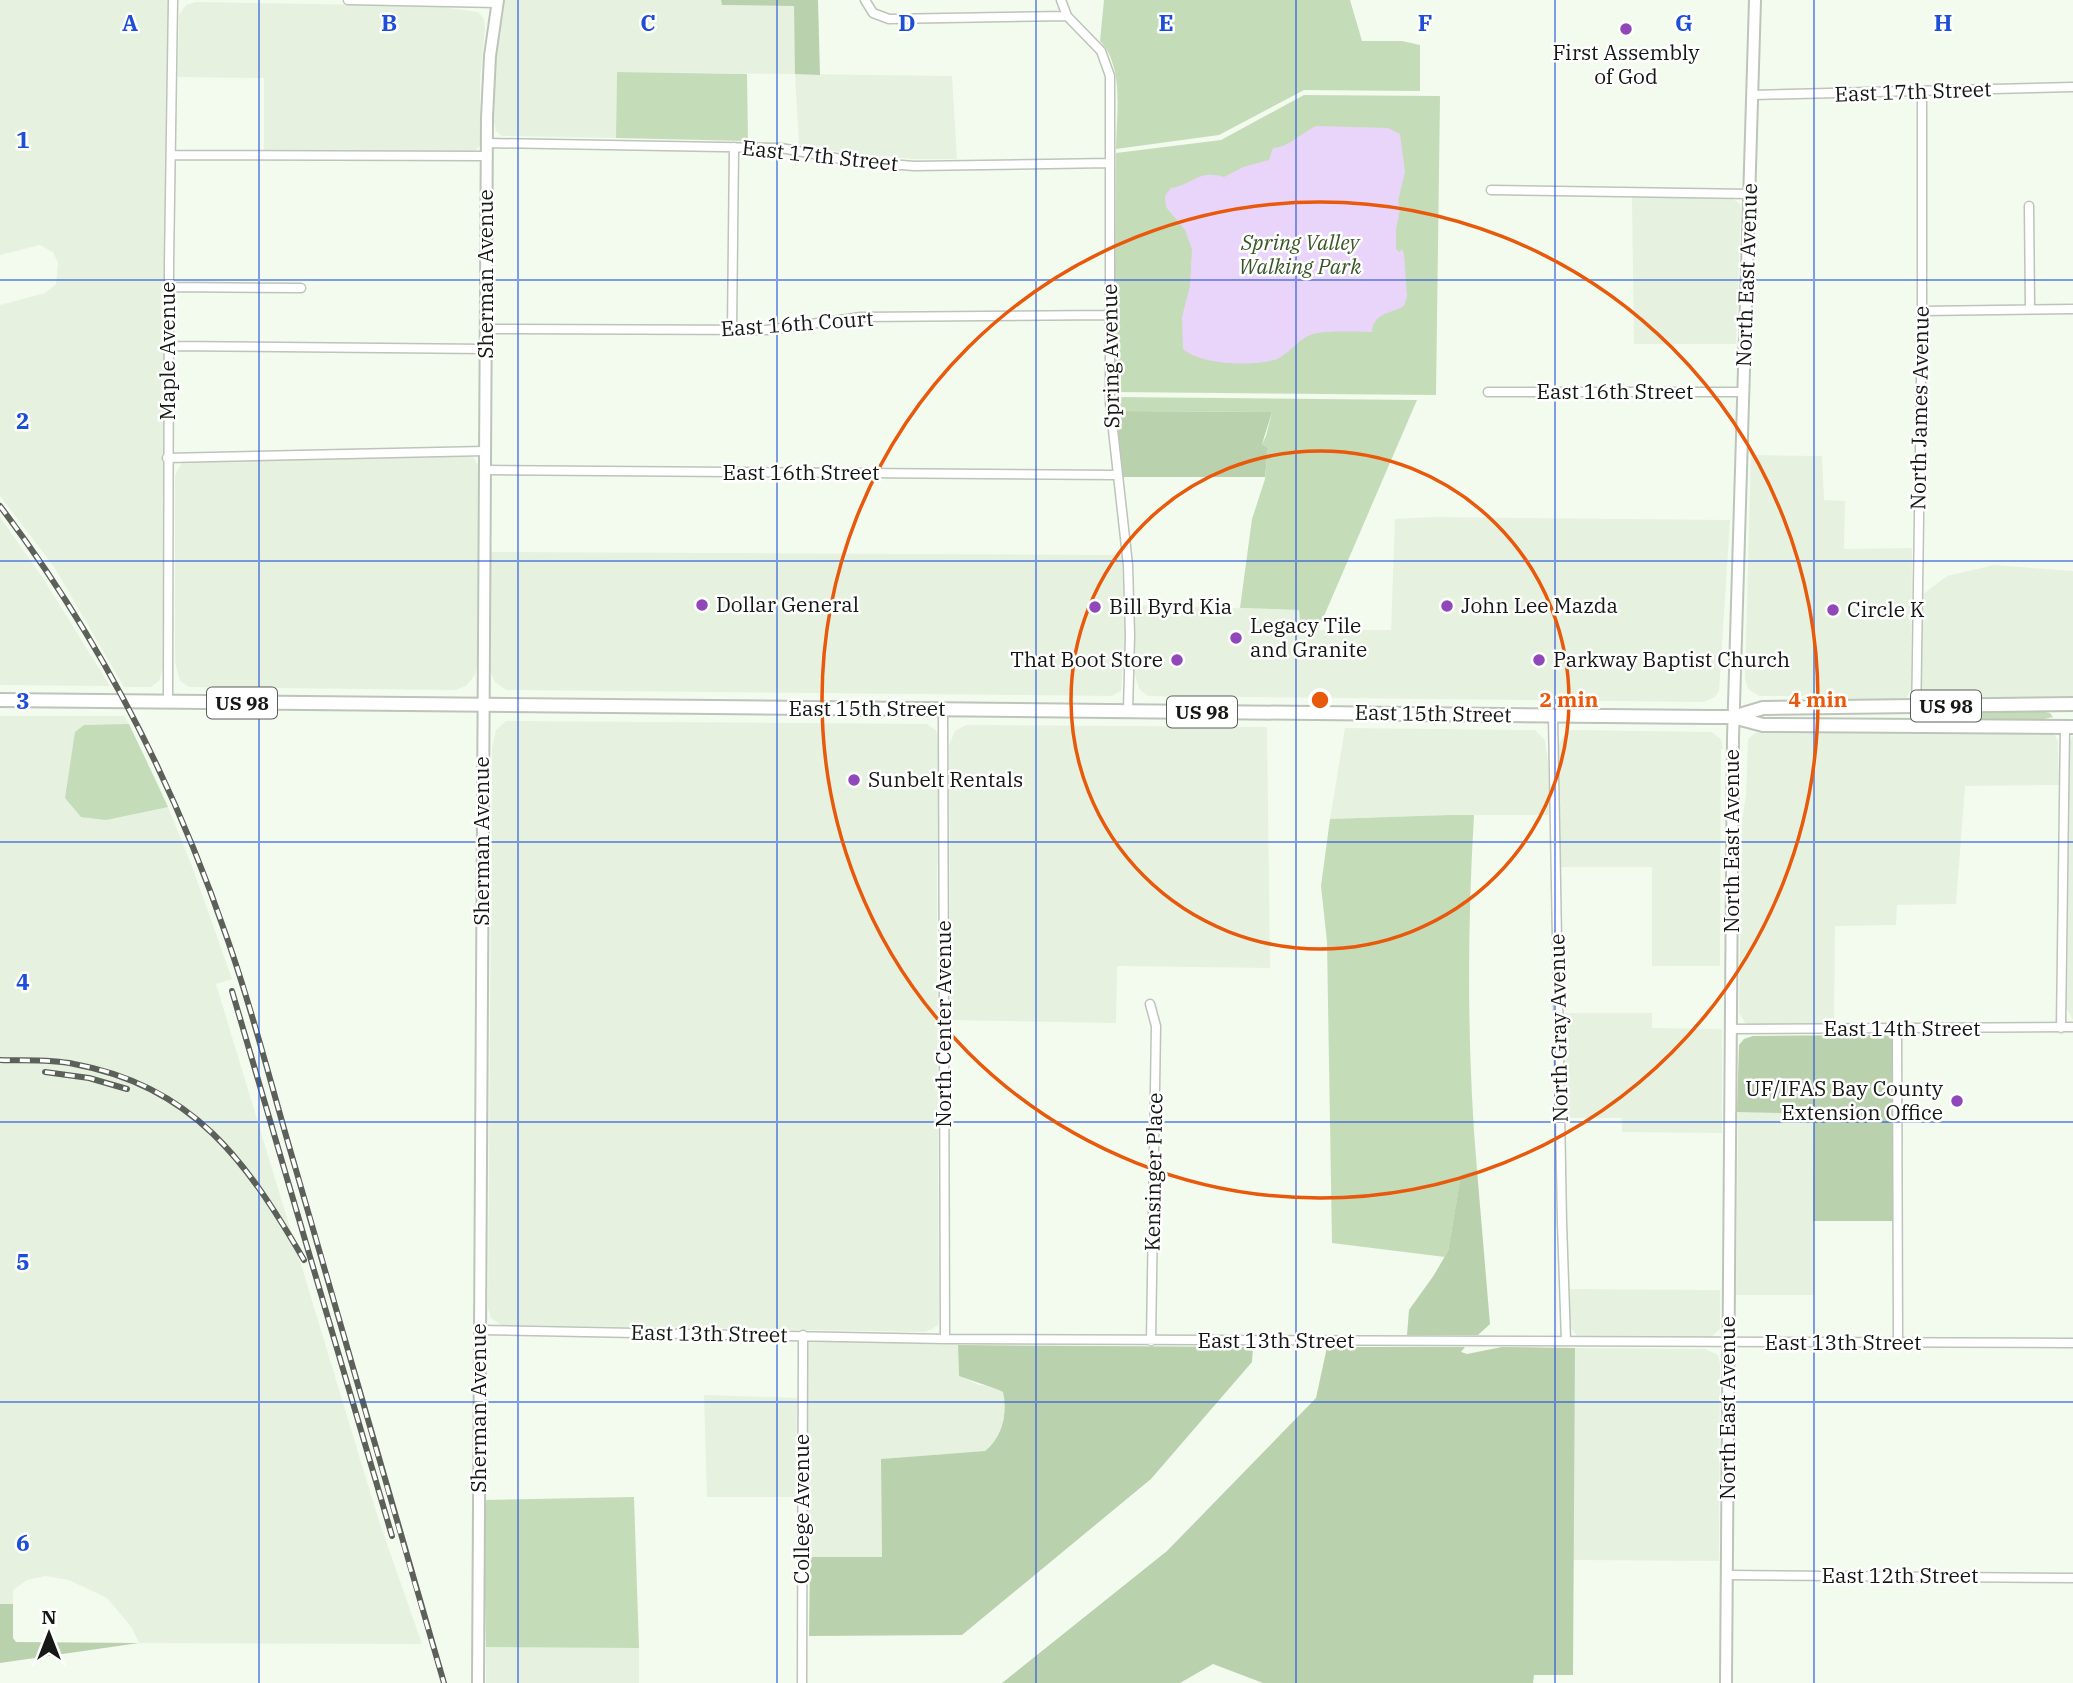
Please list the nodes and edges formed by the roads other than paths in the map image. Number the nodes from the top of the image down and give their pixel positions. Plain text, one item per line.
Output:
1 (173, 0) edge
2 (348, 0) edge
3 (864, 0) edge
4 (1060, 0) edge
5 (1755, 0) edge
6 (498, 1) edge
7 (1067, 16) junction
8 (2073, 87) edge
9 (1922, 92) junction
10 (1753, 95) junction
11 (487, 143) junction
12 (734, 147) junction
13 (171, 155) junction
14 (487, 156) junction
15 (1110, 163) junction
16 (1491, 190) dead end
17 (1750, 194) junction
18 (2029, 206) dead end
19 (169, 287) junction
20 (301, 288) dead end
21 (2030, 309) junction
22 (2073, 309) edge
23 (1922, 310) junction
24 (1109, 315) junction
25 (486, 329) junction
26 (732, 330) junction
27 (169, 346) junction
28 (486, 349) junction
29 (1488, 392) dead end
30 (1743, 392) junction
31 (485, 451) junction
32 (167, 458) junction
33 (485, 470) junction
34 (1117, 475) junction
35 (0, 700) edge
36 (168, 702) junction
37 (2046, 704) junction
38 (2073, 704) edge
39 (483, 705) junction
40 (1916, 707) junction
41 (943, 709) junction
42 (1128, 711) junction
43 (2073, 712) edge
44 (1553, 715) junction
45 (1733, 717) junction
46 (1916, 725) junction
47 (2069, 727) edge
48 (1150, 1004) dead end
49 (2073, 1027) edge
50 (2061, 1028) junction
51 (1730, 1029) junction
52 (1897, 1029) junction
53 (480, 1330) junction
54 (803, 1335) junction
55 (944, 1339) junction
56 (1151, 1341) junction
57 (1566, 1341) junction
58 (1728, 1342) junction
59 (1898, 1343) junction
60 (2073, 1343) edge
61 (1727, 1575) junction
62 (2073, 1578) edge
63 (478, 1683) edge
64 (802, 1683) edge
65 (1726, 1683) edge

1 - 13 street, Maple Avenue
2 - 6 street
3 - 7 street
4 - 7 street
5 - 10 main road, North East Avenue
6 - 11 main road, Sherman Avenue
7 - 15 street, Spring Avenue
8 - 9 street, East 17th Street
9 - 10 street, East 17th Street
9 - 23 street, North James Avenue
10 - 17 main road, North East Avenue
11 - 12 street, East 17th Street
11 - 14 main road, Sherman Avenue
12 - 15 street, East 17th Street
12 - 26 street
13 - 14 street
13 - 19 street, Maple Avenue
14 - 25 main road, Sherman Avenue
15 - 24 street, Spring Avenue
16 - 17 street
17 - 30 main road, North East Avenue
18 - 21 street
19 - 20 street
19 - 27 street, Maple Avenue
21 - 22 street
21 - 23 street
23 - 40 street, North James Avenue
24 - 26 street, East 16th Court
24 - 34 street, Spring Avenue
25 - 26 street, East 16th Court
25 - 28 main road, Sherman Avenue
27 - 28 street
27 - 32 street, Maple Avenue
28 - 31 main road, Sherman Avenue
29 - 30 street, East 16th Street
30 - 45 main road, North East Avenue
31 - 32 street
31 - 33 main road, Sherman Avenue
32 - 36 street, Maple Avenue
33 - 34 street, East 16th Street
33 - 39 main road, Sherman Avenue
34 - 42 street, Spring Avenue
35 - 36 main road, East 15th Street / US 98
36 - 39 main road, East 15th Street / US 98
37 - 38 main road, East 15th Street / US 98
37 - 40 main road, East 15th Street / US 98
37 - 47 main road
39 - 41 main road, East 15th Street / US 98
39 - 53 main road, Sherman Avenue
40 - 45 main road, East 15th Street / US 98
40 - 46 street, North James Avenue
41 - 42 main road, East 15th Street / US 98
41 - 55 street, North Center Avenue
42 - 44 main road, East 15th Street / US 98
43 - 47 main road
44 - 45 main road, East 15th Street / US 98
44 - 57 street, North Gray Avenue
45 - 46 main road, East 15th Street / US 98
45 - 51 main road, North East Avenue
46 - 47 main road, East 15th Street / US 98
47 - 50 street
48 - 56 street, Kensinger Place
49 - 50 street, East 14th Street
50 - 52 street, East 14th Street
51 - 52 street, East 14th Street
51 - 58 main road, North East Avenue
52 - 59 street
53 - 54 street, East 13th Street
53 - 63 main road, Sherman Avenue
54 - 55 street, East 13th Street
54 - 64 street, College Avenue
55 - 56 street, East 13th Street
56 - 57 street, East 13th Street
57 - 58 street, East 13th Street
58 - 59 street, East 13th Street
58 - 61 main road, North East Avenue
59 - 60 street, East 13th Street
61 - 62 street, East 12th Street
61 - 65 main road, North East Avenue

